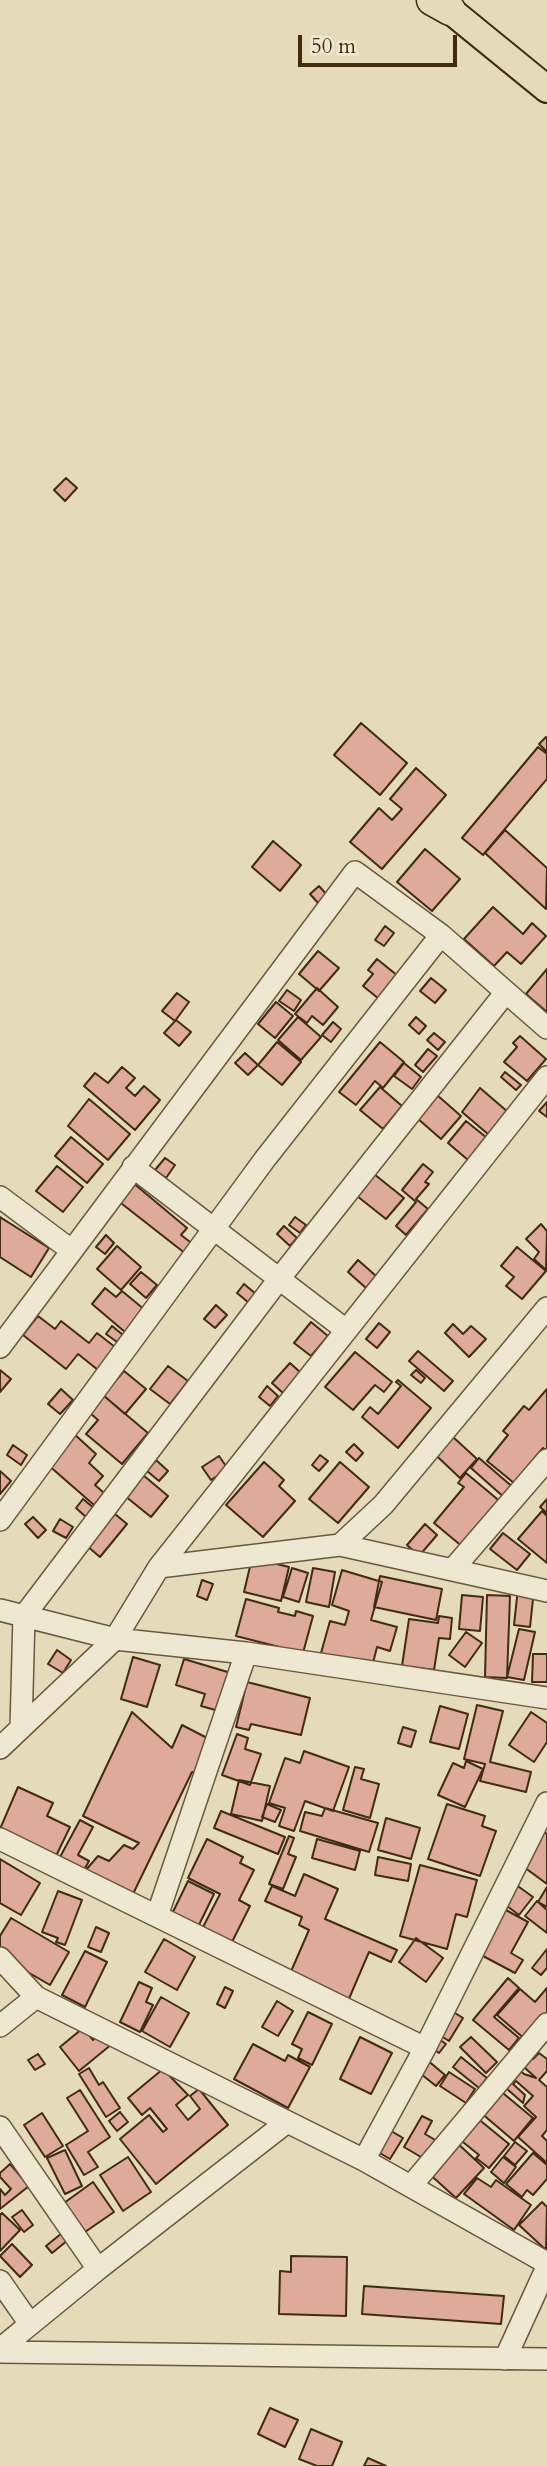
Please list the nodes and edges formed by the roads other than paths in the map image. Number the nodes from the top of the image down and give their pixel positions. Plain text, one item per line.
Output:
1 (441, 3) edge
2 (547, 89) edge
3 (441, 935) junction
4 (506, 992) junction
5 (547, 1028) edge
6 (547, 1077) edge
7 (133, 1167) junction
8 (0, 1197) edge
9 (213, 1230) junction
10 (71, 1250) junction
11 (279, 1279) junction
12 (547, 1308) edge
13 (346, 1330) junction
14 (0, 1347) edge
15 (547, 1460) edge
16 (0, 1520) edge
17 (340, 1545) junction
18 (159, 1567) junction
19 (453, 1569) junction
20 (545, 1589) edge
21 (0, 1610) edge
22 (24, 1616) junction
23 (115, 1639) junction
24 (246, 1653) junction
25 (547, 1698) edge
26 (21, 1728) junction
27 (0, 1748) edge
28 (547, 1803) edge
29 (0, 1839) edge
30 (157, 1916) junction
31 (0, 1958) edge
32 (36, 1997) junction
33 (547, 2024) edge
34 (0, 2026) edge
35 (425, 2048) junction
36 (287, 2122) junction
37 (0, 2127) edge
38 (364, 2160) junction
39 (411, 2186) junction
40 (547, 2265) edge
41 (98, 2269) junction
42 (0, 2281) edge
43 (30, 2324) junction
44 (0, 2351) edge
45 (505, 2359) junction
46 (547, 2359) edge

1 - 2 main road
3 - 4 street
3 - 7 street
3 - 9 street
4 - 5 street
4 - 11 street
6 - 13 street
7 - 9 street
7 - 10 street
8 - 10 street
9 - 11 street
9 - 16 street
10 - 14 street
11 - 13 street
11 - 22 street
12 - 17 street
13 - 18 street
15 - 19 street
17 - 18 street
17 - 19 street
18 - 23 street
19 - 20 street
21 - 22 street
22 - 23 street
22 - 26 street
23 - 24 street
23 - 26 street
24 - 25 street
24 - 30 street
26 - 27 street
28 - 35 street
29 - 30 street
30 - 35 street
31 - 32 street
32 - 34 street
32 - 36 street
33 - 39 street
35 - 38 street
36 - 38 street
36 - 41 street
37 - 41 street
38 - 39 street
39 - 40 street
40 - 45 street
41 - 43 street
42 - 43 street
43 - 44 street
44 - 45 street
45 - 46 street

